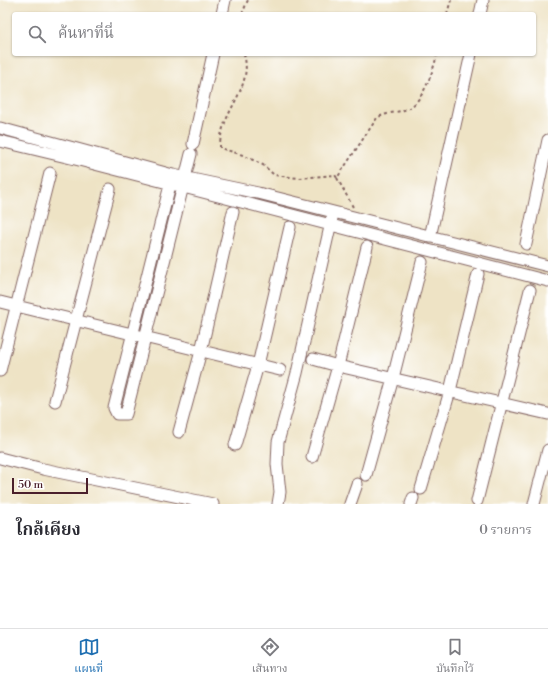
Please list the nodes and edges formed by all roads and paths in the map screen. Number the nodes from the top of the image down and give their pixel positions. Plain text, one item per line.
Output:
1 (225, 0) edge
2 (248, 0) edge
3 (451, 0) edge
4 (483, 0) edge
5 (222, 12) edge
6 (243, 12) edge
7 (448, 12) edge
8 (480, 12) edge
9 (213, 56) edge
10 (244, 56) edge
11 (437, 56) edge
12 (471, 56) edge
13 (0, 128) edge
14 (548, 140) edge
15 (0, 141) edge
16 (50, 173) dead end
17 (544, 176) edge
18 (336, 178) junction
19 (172, 179) junction
20 (184, 182) junction
21 (110, 189) dead end
22 (233, 212) dead end
23 (333, 213) junction
24 (357, 219) junction
25 (331, 224) junction
26 (290, 227) dead end
27 (430, 237) junction
28 (526, 244) dead end
29 (368, 247) dead end
30 (422, 262) dead end
31 (149, 266) junction
32 (548, 266) edge
33 (162, 268) junction
34 (478, 274) dead end
35 (548, 280) edge
36 (530, 290) dead end
37 (0, 302) edge
38 (17, 307) junction
39 (76, 320) junction
40 (132, 334) junction
41 (145, 337) junction
42 (201, 351) junction
43 (313, 359) dead end
44 (258, 365) junction
45 (338, 366) junction
46 (280, 370) dead end
47 (0, 371) edge
48 (393, 378) junction
49 (450, 391) junction
50 (55, 401) dead end
51 (502, 404) junction
52 (548, 414) edge
53 (179, 432) dead end
54 (235, 445) dead end
55 (548, 450) edge
56 (312, 457) dead end
57 (0, 458) edge
58 (366, 475) dead end
59 (357, 484) dead end
60 (420, 489) dead end
61 (478, 501) dead end
62 (213, 504) edge
63 (278, 504) edge
64 (350, 504) edge
65 (534, 504) edge

1 - 5 street
2 - 6 path
3 - 7 path
4 - 8 street
9 - 20 street
10 - 18 path
11 - 18 path
12 - 27 street
13 - 19 street
14 - 17 street
15 - 19 street
16 - 38 street
17 - 28 street
18 - 24 path
19 - 20 street
19 - 31 street
20 - 23 street
20 - 25 street
20 - 33 street
21 - 39 street
22 - 42 street
23 - 24 street
23 - 25 street
24 - 27 street
25 - 35 street
25 - 63 street
26 - 44 street
27 - 32 street
29 - 45 street
30 - 48 street
31 - 33 street
31 - 40 street
33 - 41 street
34 - 49 street
36 - 51 street
37 - 38 street
38 - 39 street
38 - 47 street
39 - 40 street
39 - 50 street
40 - 41 street
40 - 41 street
41 - 42 street
42 - 44 street
42 - 53 street
43 - 45 street
44 - 46 street
44 - 54 street
45 - 48 street
45 - 56 street
48 - 49 street
48 - 58 street
49 - 51 street
49 - 60 street
51 - 52 street
51 - 61 street
55 - 65 street
57 - 62 street
59 - 64 street

